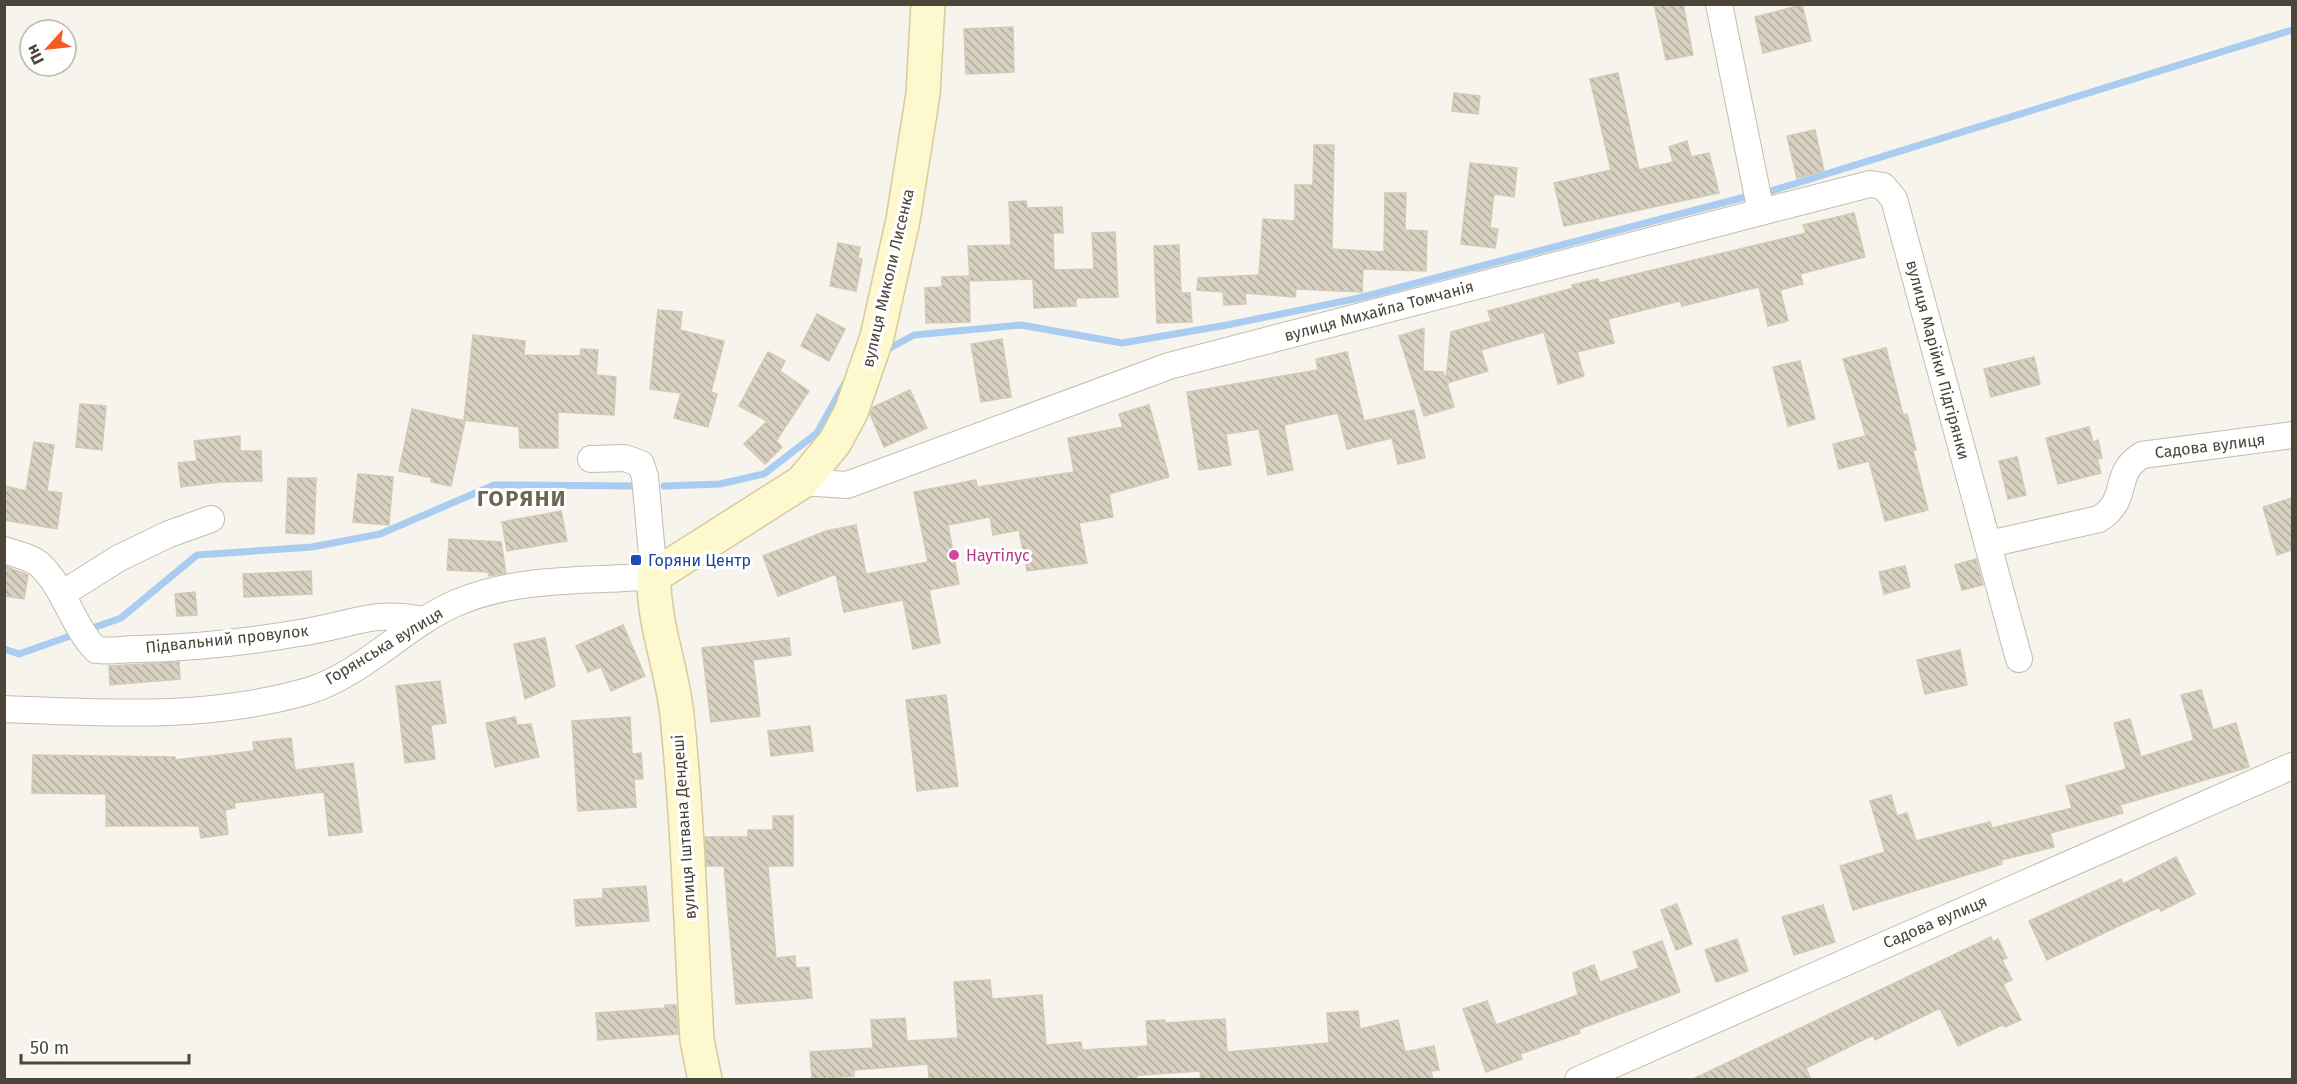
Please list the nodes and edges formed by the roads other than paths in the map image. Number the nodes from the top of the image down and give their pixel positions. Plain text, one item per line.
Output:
1 (928, 4) edge
2 (1719, 4) edge
3 (1761, 212) junction
4 (2292, 435) edge
5 (591, 459) dead end
6 (802, 482) junction
7 (211, 519) dead end
8 (1989, 544) junction
9 (4, 550) edge
10 (654, 576) junction
11 (62, 594) junction
12 (423, 620) junction
13 (2019, 659) dead end
14 (4, 709) edge
15 (2292, 766) edge
16 (705, 1080) edge
17 (1578, 1080) edge

1 - 6 street, вулиця Миколи Лисенка
2 - 3 street
3 - 6 street, вулиця Михайла Томчанія
3 - 8 street, вулиця Марійки Підгірянки
4 - 8 street, Садова вулиця
5 - 10 street
6 - 10 street, вулиця Миколи Лисенка
7 - 11 street
8 - 13 street, вулиця Марійки Підгірянки
9 - 11 street, Підвальний провулок
10 - 12 street, Горянська вулиця
10 - 16 street, вулиця Іштвана Дендеші
11 - 12 street, Підвальний провулок
12 - 14 street, Горянська вулиця
15 - 17 street, Садова вулиця

